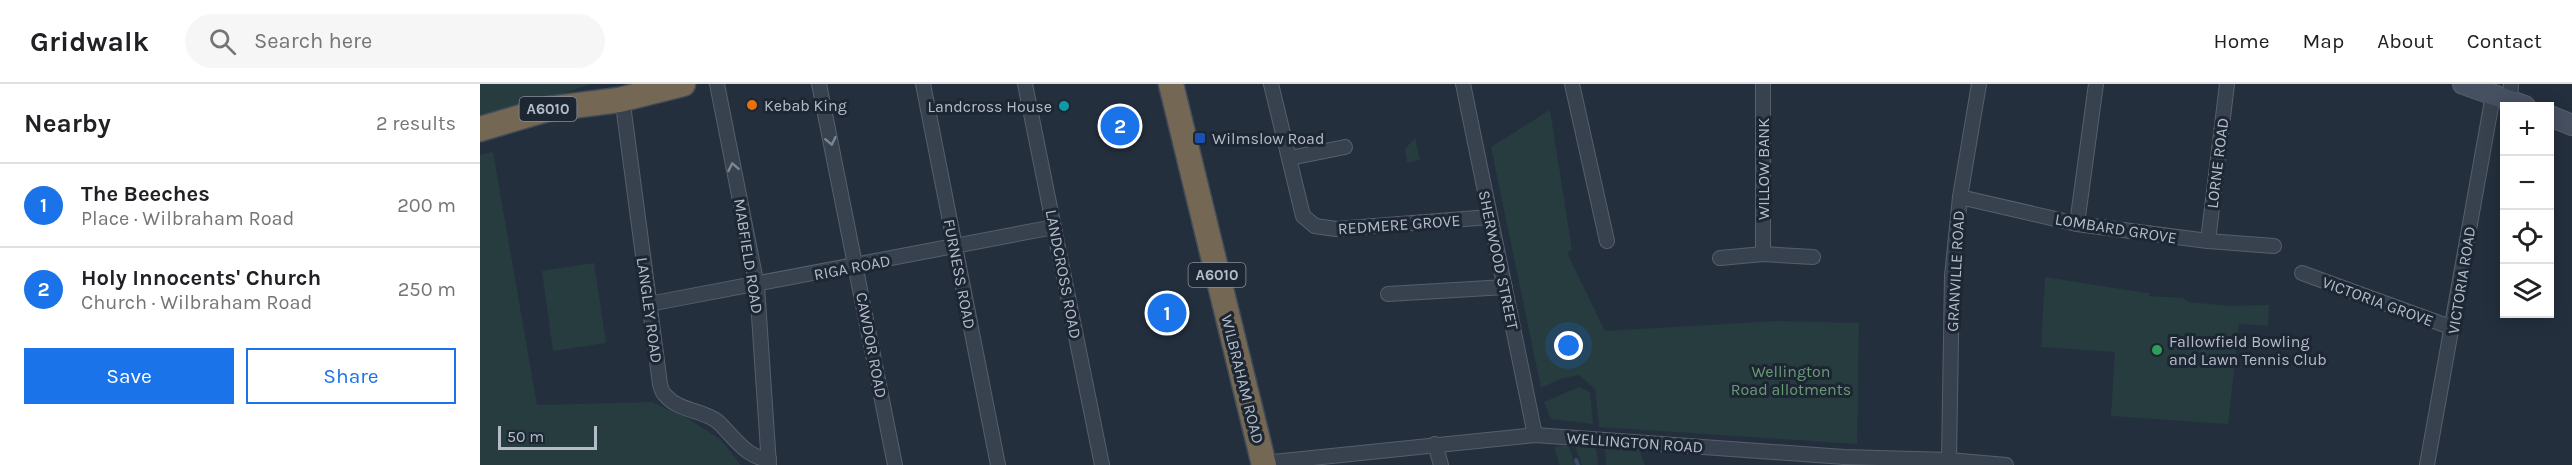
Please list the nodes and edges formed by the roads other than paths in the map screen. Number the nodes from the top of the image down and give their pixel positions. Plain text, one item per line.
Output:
1 (683, 84) edge
2 (717, 84) edge
3 (819, 84) edge
4 (922, 84) edge
5 (1025, 84) edge
6 (1171, 84) edge
7 (1271, 84) edge
8 (1463, 84) edge
9 (1572, 84) edge
10 (1763, 84) edge
11 (1979, 84) edge
12 (2096, 84) edge
13 (2227, 84) edge
14 (2463, 84) edge
15 (2510, 96) edge
16 (619, 100) junction
17 (2554, 118) edge
18 (2572, 125) edge
19 (480, 129) edge
20 (1345, 147) dead end
21 (1290, 158) junction
22 (1960, 197) junction
23 (1490, 217) junction
24 (2077, 224) junction
25 (1054, 228) junction
26 (1607, 241) dead end
27 (2208, 241) junction
28 (2274, 246) dead end
29 (955, 247) junction
30 (1763, 254) junction
31 (1813, 257) dead end
32 (1720, 258) dead end
33 (857, 266) junction
34 (2302, 273) dead end
35 (757, 286) junction
36 (1505, 287) junction
37 (1388, 294) dead end
38 (649, 304) junction
39 (2453, 328) junction
40 (1535, 435) junction
41 (1436, 444) junction
42 (1949, 460) junction
43 (1843, 461) edge
44 (769, 462) edge
45 (1264, 464) edge
46 (895, 465) edge
47 (998, 465) edge
48 (1102, 465) edge
49 (1441, 465) edge
50 (2006, 465) edge
51 (2427, 465) edge

1 - 16 highway, A6010
35 -> 2 street, MABFIELD ROAD
3 -> 33 street, CAWDOR ROAD
4 - 29 street, FURNESS ROAD
5 - 25 street, LANDCROSS ROAD
6 - 45 highway, WILBRAHAM ROAD / A6010
7 - 21 street, REDMERE GROVE
8 - 23 street, SHERWOOD STREET
9 - 26 street
10 - 30 street, WILLOW BANK
11 - 22 street, GRANVILLE ROAD
12 - 24 street
13 - 27 street, LORNE ROAD
14 - 15 main road
15 - 39 street, VICTORIA ROAD
16 - 19 highway, A6010
16 - 38 street, LANGLEY ROAD
17 - 18 main road
20 - 21 street
21 - 23 street, REDMERE GROVE
22 - 24 street, LOMBARD GROVE
22 - 42 street, GRANVILLE ROAD
23 - 36 street, SHERWOOD STREET
24 - 27 street, LOMBARD GROVE
25 - 29 street, RIGA ROAD
25 - 48 street, LANDCROSS ROAD
27 - 28 street, LOMBARD GROVE
29 - 33 street, RIGA ROAD
29 - 47 street, FURNESS ROAD
30 - 31 street
30 - 32 street
33 - 35 street, RIGA ROAD
33 - 46 street, CAWDOR ROAD
34 - 39 street, VICTORIA GROVE
35 - 38 street, RIGA ROAD
35 - 44 street, MABFIELD ROAD
36 - 37 street
36 - 40 street, SHERWOOD STREET
38 - 44 street, LANGLEY ROAD
39 - 51 street, VICTORIA ROAD
40 - 41 street, WELLINGTON ROAD
40 - 43 street, WELLINGTON ROAD
41 - 45 street, WELLINGTON ROAD
41 - 49 street
42 - 43 street, WELLINGTON ROAD
42 - 50 street, WELLINGTON ROAD

